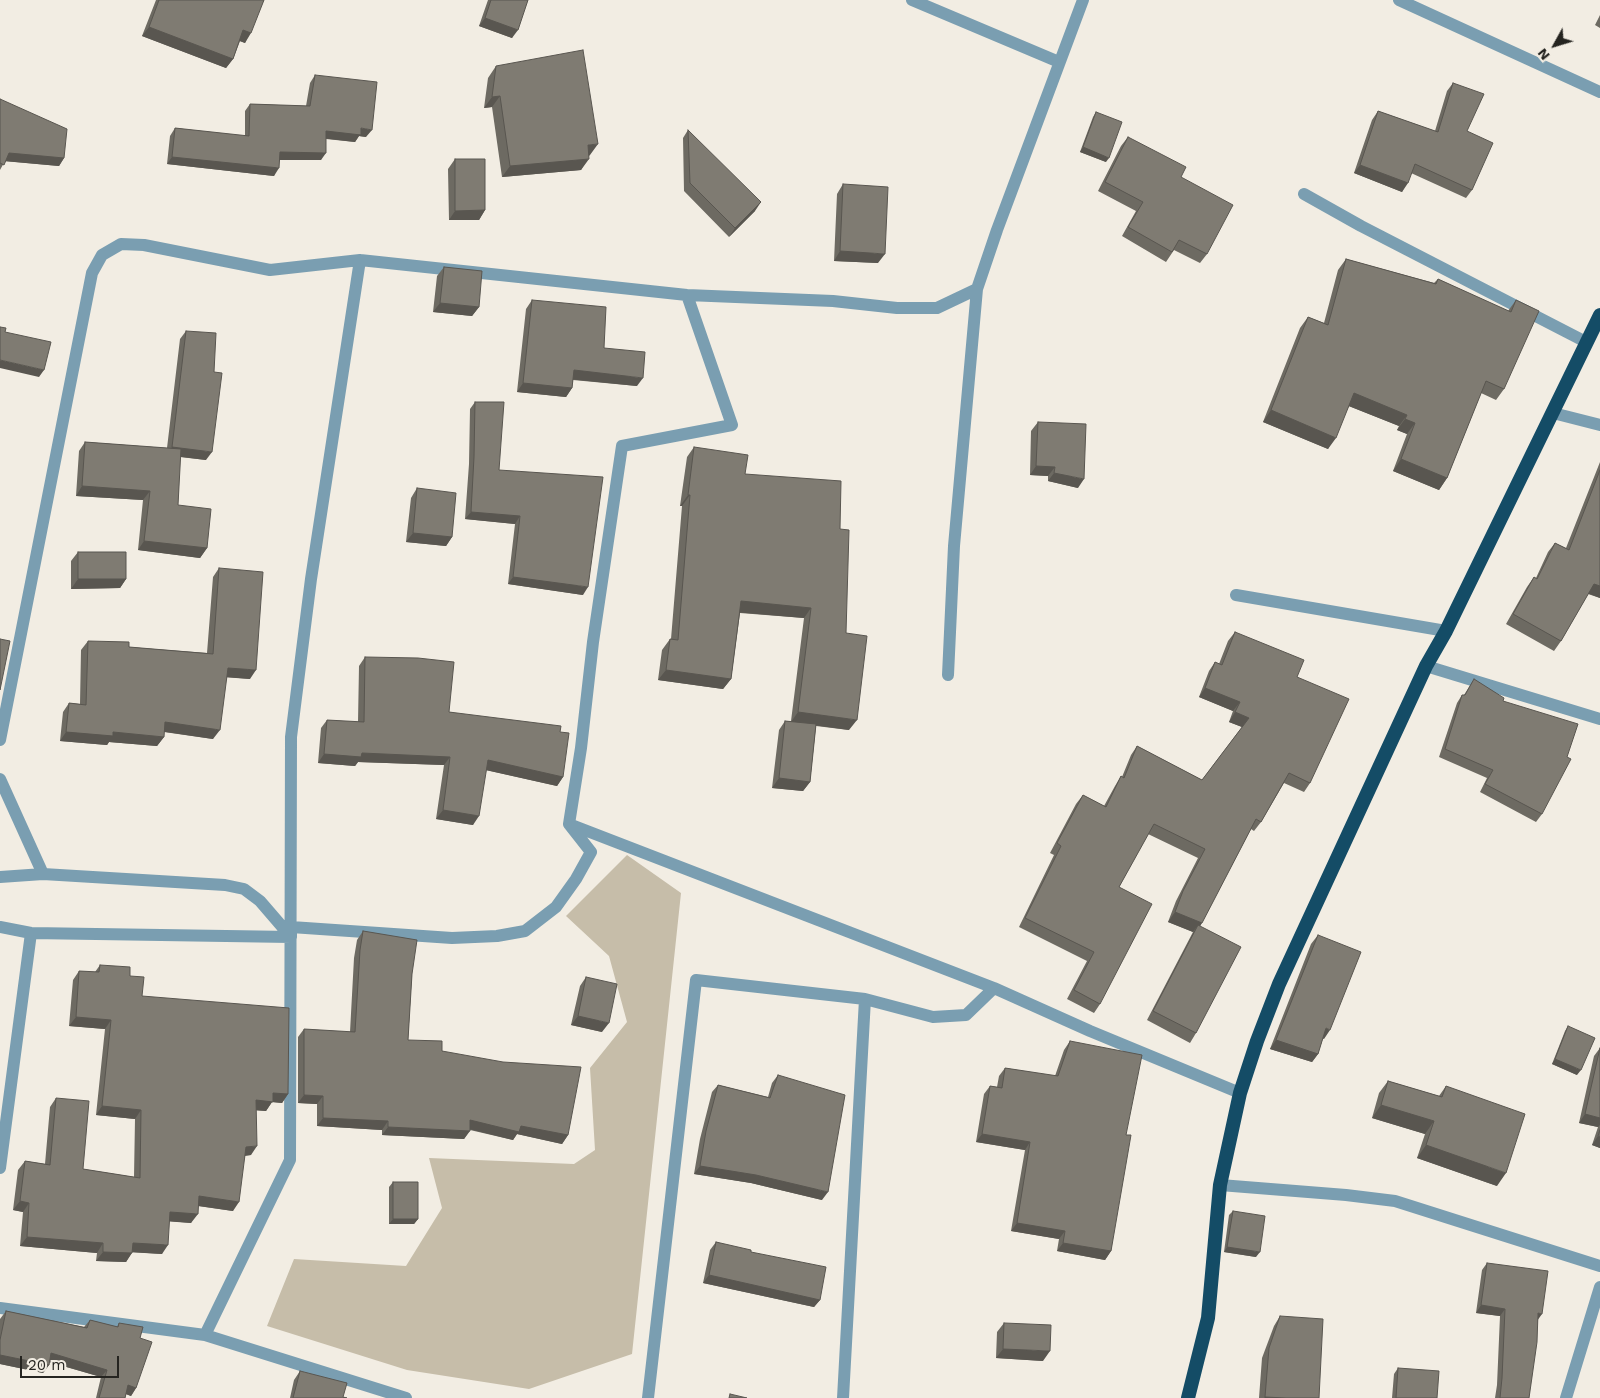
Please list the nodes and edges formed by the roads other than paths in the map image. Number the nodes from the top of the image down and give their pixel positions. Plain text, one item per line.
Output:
1 (912, 0) edge
2 (1083, 0) edge
3 (1399, 0) edge
4 (1059, 62) junction
5 (1600, 92) edge
6 (1304, 194) dead end
7 (360, 260) junction
8 (977, 289) junction
9 (687, 295) junction
10 (1600, 315) edge
11 (1586, 342) junction
12 (1553, 413) junction
13 (1600, 425) edge
14 (1236, 595) dead end
15 (1446, 631) junction
16 (1426, 666) junction
17 (948, 676) dead end
18 (1600, 719) edge
19 (0, 740) edge
20 (0, 779) edge
21 (570, 824) junction
22 (43, 874) junction
23 (0, 877) edge
24 (0, 927) edge
25 (291, 932) junction
26 (31, 933) junction
27 (994, 988) junction
28 (865, 999) junction
29 (1240, 1093) junction
30 (0, 1168) edge
31 (1220, 1185) junction
32 (1600, 1266) edge
33 (1600, 1287) edge
34 (0, 1308) edge
35 (205, 1335) junction
36 (406, 1398) edge
37 (648, 1398) edge
38 (843, 1398) edge
39 (1188, 1398) edge
40 (1566, 1398) edge

1 - 4 street
2 - 4 street
3 - 5 street
4 - 8 street
6 - 11 street
7 - 9 street
7 - 19 street
7 - 25 street
8 - 9 street
8 - 17 street
9 - 21 street
10 - 11 highway
11 - 12 highway
12 - 13 street
12 - 15 highway
14 - 15 street
15 - 16 highway
16 - 18 street
16 - 29 highway
20 - 22 street
21 - 25 street
21 - 27 street
22 - 23 street
22 - 25 street
24 - 26 street
25 - 26 street
25 - 35 street
26 - 30 street
27 - 28 street
27 - 29 street
28 - 37 street
28 - 38 street
29 - 31 highway
31 - 32 street
31 - 39 highway
33 - 40 street
34 - 35 street
35 - 36 street

